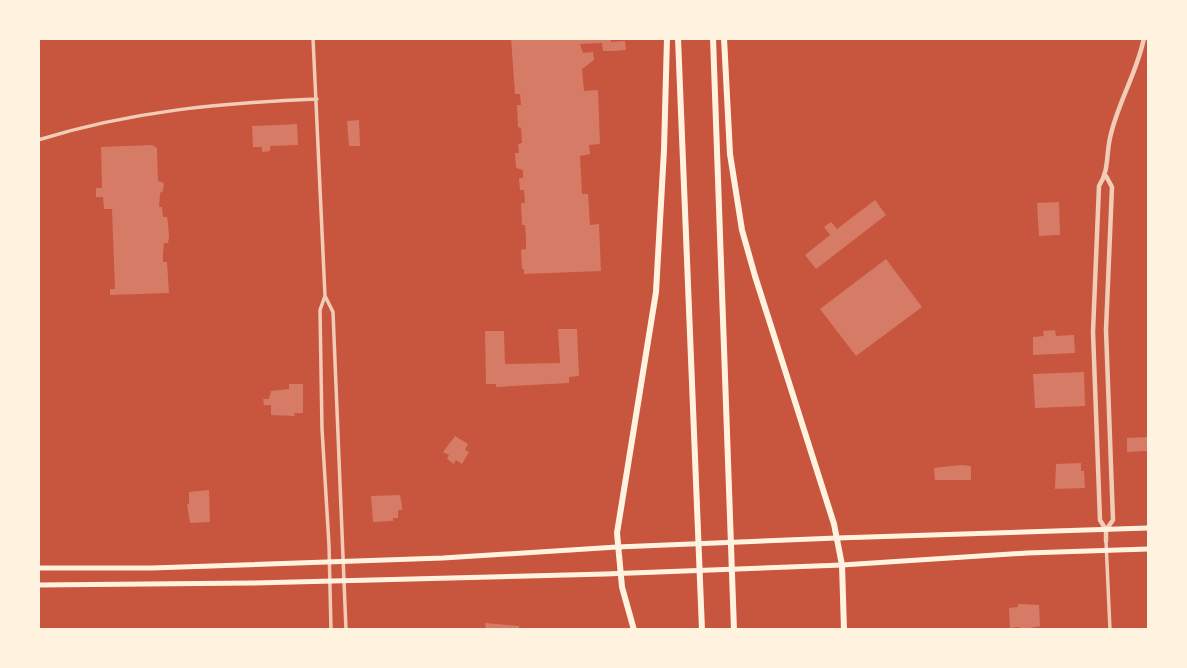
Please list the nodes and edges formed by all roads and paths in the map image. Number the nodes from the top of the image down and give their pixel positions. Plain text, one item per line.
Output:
1 (313, 38) edge
2 (667, 38) edge
3 (678, 38) edge
4 (713, 38) edge
5 (724, 38) edge
6 (1144, 38) edge
7 (317, 99) junction
8 (38, 140) edge
9 (1106, 176) junction
10 (326, 296) junction
11 (1149, 528) edge
12 (1106, 530) junction
13 (837, 538) junction
14 (1107, 541) joint
15 (617, 547) junction
16 (1149, 549) edge
17 (1107, 551) junction
18 (330, 561) junction
19 (345, 561) junction
20 (842, 565) junction
21 (38, 568) edge
22 (621, 574) junction
23 (345, 580) junction
24 (330, 581) junction
25 (38, 584) edge
26 (331, 629) edge
27 (346, 629) edge
28 (634, 629) edge
29 (702, 629) edge
30 (734, 629) edge
31 (844, 629) edge
32 (1110, 629) edge

1 - 7 street
2 - 15 highway
3 - 29 highway
4 - 30 highway
5 - 13 highway
6 - 9 street
7 - 8 street
7 - 10 street
9 - 12 street
9 - 12 street
10 - 18 street
10 - 19 street
11 - 12 main road
12 - 13 main road
12 - 14 street
13 - 15 main road
13 - 20 highway
14 - 17 street
15 - 19 main road
15 - 22 highway
16 - 17 main road
17 - 20 main road
17 - 32 street
18 - 19 main road
18 - 21 main road
18 - 24 street
19 - 23 street
20 - 22 main road
20 - 31 highway
22 - 23 main road
22 - 28 highway
23 - 24 main road
23 - 27 street
24 - 25 main road
24 - 26 street

